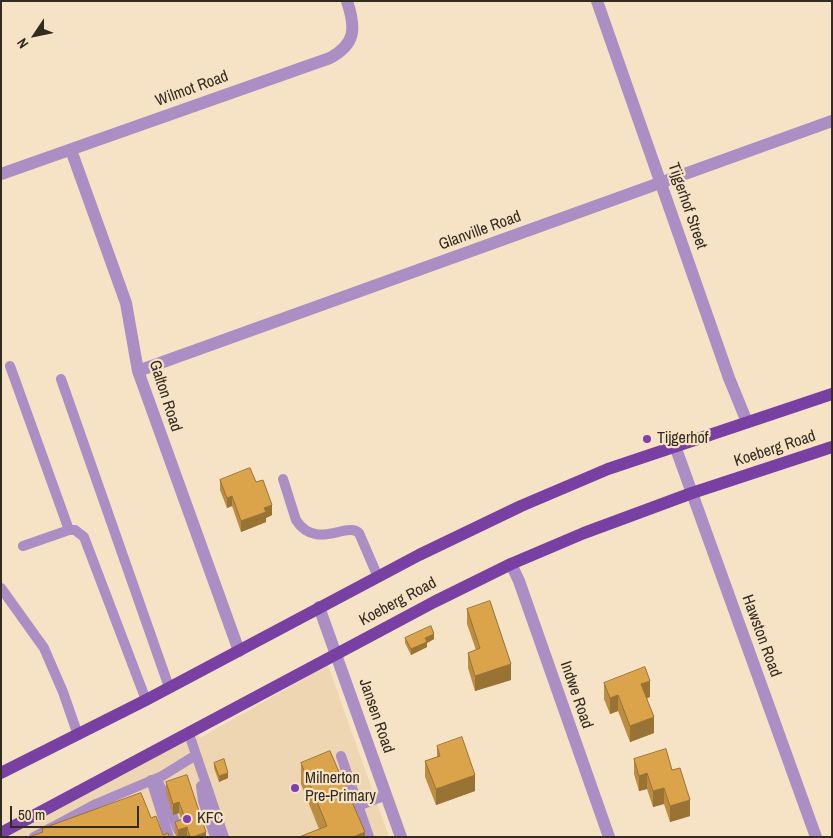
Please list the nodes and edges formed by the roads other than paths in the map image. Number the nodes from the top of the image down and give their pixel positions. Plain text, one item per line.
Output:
1 (347, 1) edge
2 (597, 1) edge
3 (832, 121) edge
4 (71, 150) junction
5 (1, 174) edge
6 (661, 183) junction
7 (10, 366) dead end
8 (138, 371) junction
9 (61, 379) dead end
10 (832, 394) edge
11 (746, 422) junction
12 (675, 446) junction
13 (832, 448) edge
14 (283, 479) dead end
15 (692, 493) junction
16 (69, 530) junction
17 (23, 546) dead end
18 (511, 564) junction
19 (378, 577) junction
20 (1, 588) edge
21 (319, 607) junction
22 (239, 651) junction
23 (336, 654) junction
24 (169, 688) junction
25 (146, 700) junction
26 (189, 734) junction
27 (78, 735) junction
28 (196, 755) junction
29 (341, 756) dead end
30 (1, 773) edge
31 (203, 777) junction
32 (153, 779) junction
33 (386, 795) junction
34 (358, 806) junction
35 (178, 830) edge
36 (1, 833) edge
37 (34, 837) edge
38 (168, 837) edge
39 (215, 837) edge
40 (224, 837) edge
41 (369, 837) edge
42 (401, 837) edge
43 (609, 837) edge
44 (816, 837) edge

1 - 4 street, Wilmot Road
2 - 6 street, Tijgerhof Street
3 - 6 street, Glanville Road
4 - 5 street, Wilmot Road
4 - 8 street, Galton Road
6 - 8 street, Glanville Road
6 - 11 street, Tijgerhof Street
7 - 16 lane
8 - 22 street, Galton Road
9 - 24 lane
10 - 11 main road, Koeberg Road
11 - 12 main road, Koeberg Road
12 - 15 street, Hawston Road
12 - 19 main road, Koeberg Road
13 - 15 main road, Koeberg Road
14 - 19 lane
15 - 18 main road, Koeberg Road
15 - 44 street, Hawston Road
16 - 17 lane
16 - 25 lane
18 - 23 main road, Koeberg Road
18 - 43 street, Indwe Road
19 - 21 main road, Koeberg Road
20 - 27 lane
21 - 22 main road, Koeberg Road
21 - 23 street, Jansen Road
22 - 24 main road, Koeberg Road
23 - 26 main road, Koeberg Road
23 - 33 street, Jansen Road
24 - 25 main road, Koeberg Road
25 - 27 main road, Koeberg Road
26 - 28 lane
26 - 36 main road, Koeberg Road
27 - 30 main road, Koeberg Road
28 - 31 lane
28 - 32 lane
29 - 34 lane
31 - 39 lane
31 - 40 lane
32 - 35 lane
32 - 37 lane
32 - 38 lane
33 - 34 lane
33 - 42 street, Jansen Road
34 - 41 lane

